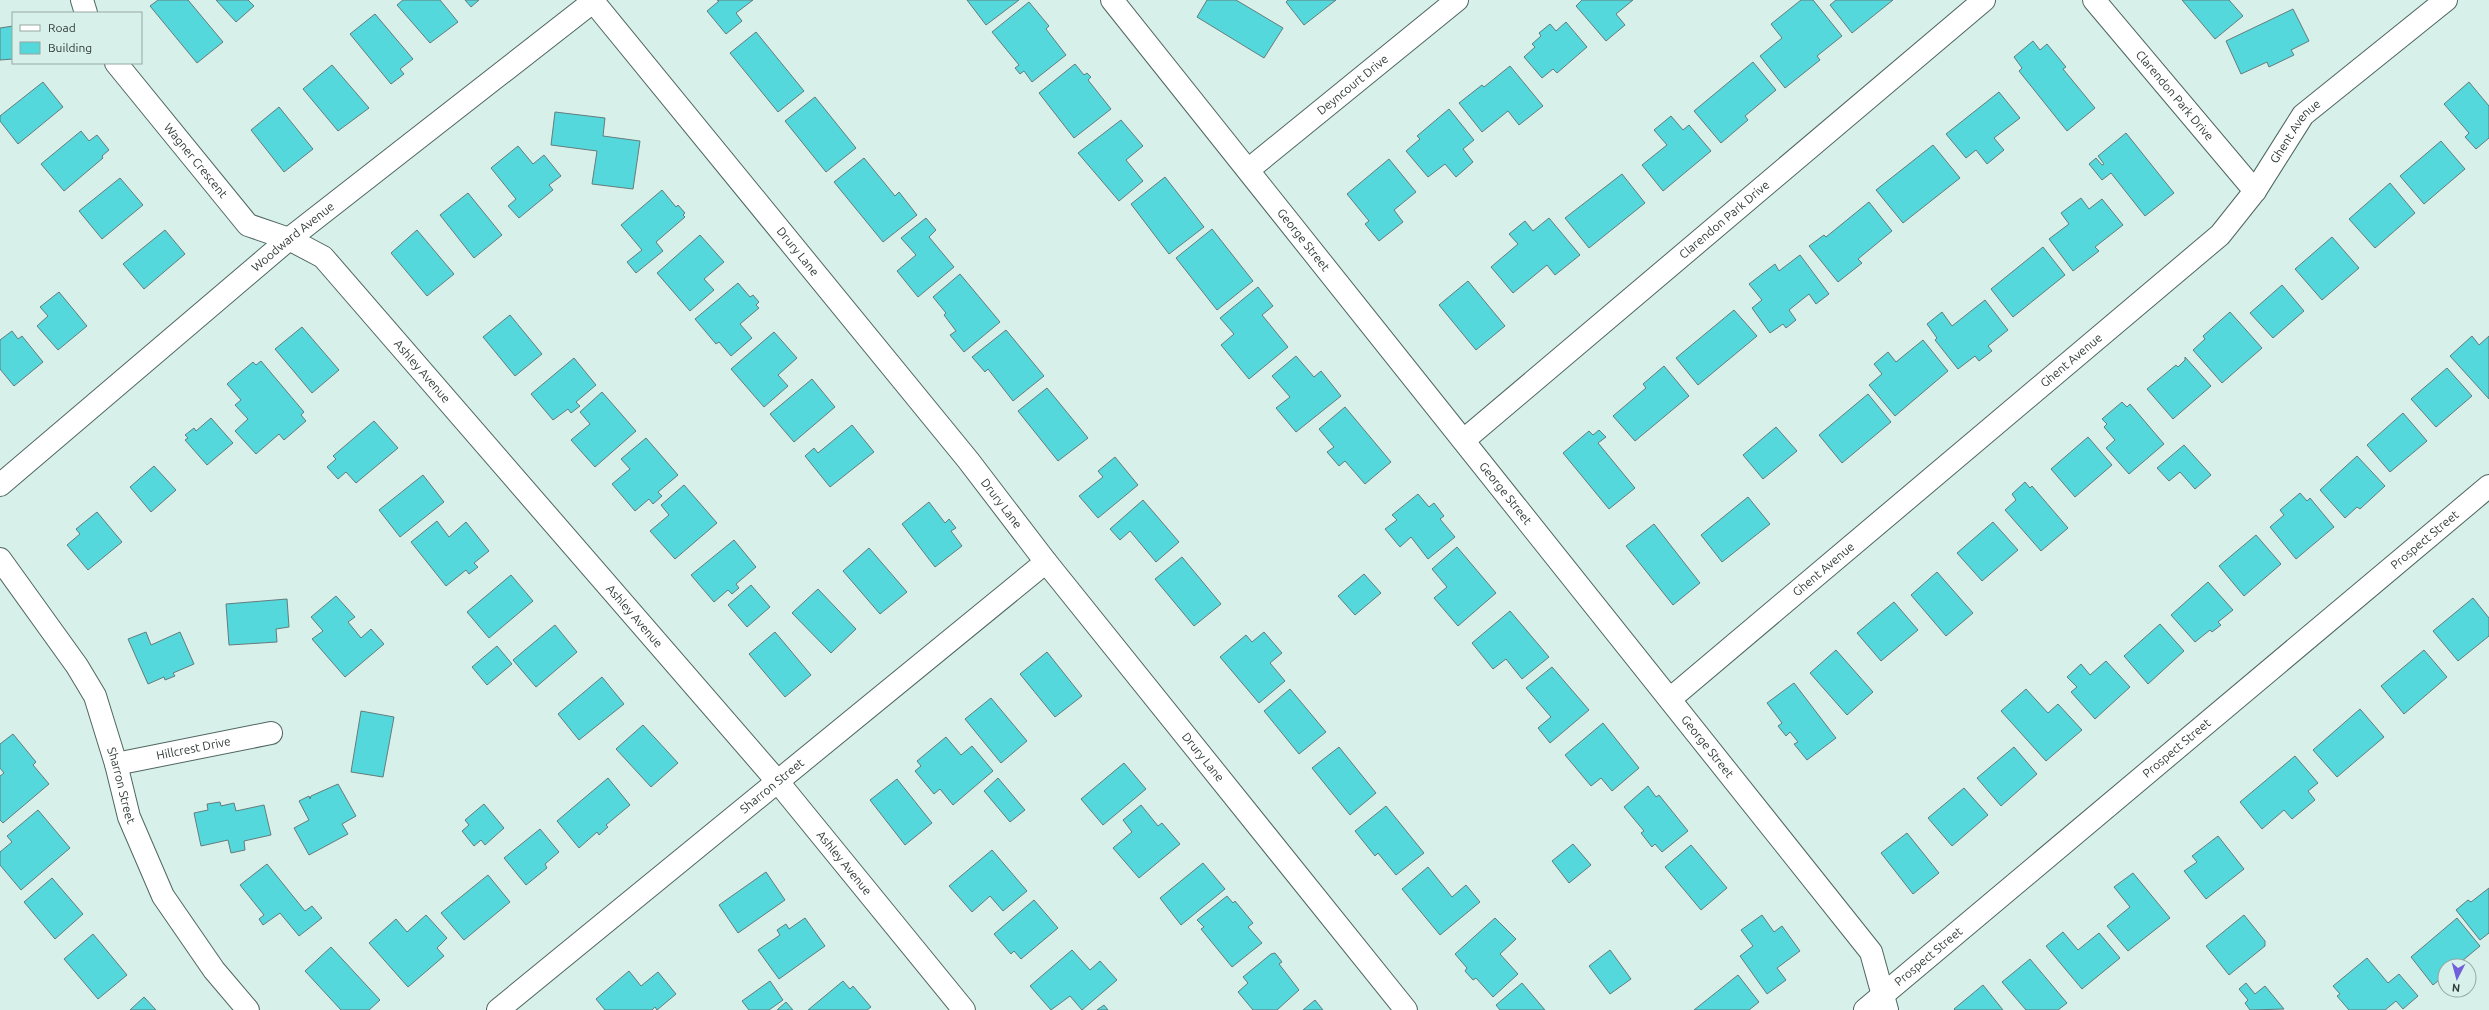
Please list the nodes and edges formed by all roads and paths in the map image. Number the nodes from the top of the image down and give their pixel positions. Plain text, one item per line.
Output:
1 (82, 0) edge
2 (1112, 0) edge
3 (1457, 0) edge
4 (1984, 0) edge
5 (2094, 0) edge
6 (2446, 0) edge
7 (593, 1) edge
8 (86, 12) edge
9 (117, 64) edge
10 (1248, 170) junction
11 (2255, 191) junction
12 (289, 239) junction
13 (1464, 440) junction
14 (0, 485) edge
15 (2489, 486) edge
16 (0, 558) edge
17 (1046, 562) junction
18 (1670, 699) junction
19 (271, 733) dead end
20 (116, 764) junction
21 (778, 782) junction
22 (1885, 1002) edge
23 (248, 1010) edge
24 (498, 1010) edge
25 (964, 1010) edge
26 (1406, 1010) edge
27 (1865, 1010) edge

1 - 8 street
2 - 10 street, George Street
3 - 10 street, Deyncourt Drive
4 - 13 street, Clarendon Park Drive
5 - 11 street, Clarendon Park Drive
6 - 11 street, Ghent Avenue
7 - 12 street, Woodward Avenue
7 - 17 street, Drury Lane
9 - 12 street, Wagner Crescent
10 - 13 street, George Street
11 - 18 street, Ghent Avenue
12 - 14 street, Woodward Avenue
12 - 21 street, Ashley Avenue
13 - 18 street, George Street
15 - 22 street, Prospect Street
16 - 20 street, Sharron Street
17 - 21 street, Sharron Street
17 - 26 street, Drury Lane
18 - 22 street, George Street
19 - 20 street, Hillcrest Drive
20 - 23 street, Sharron Street
21 - 24 street, Sharron Street
21 - 25 street, Ashley Avenue
22 - 27 street, Prospect Street

